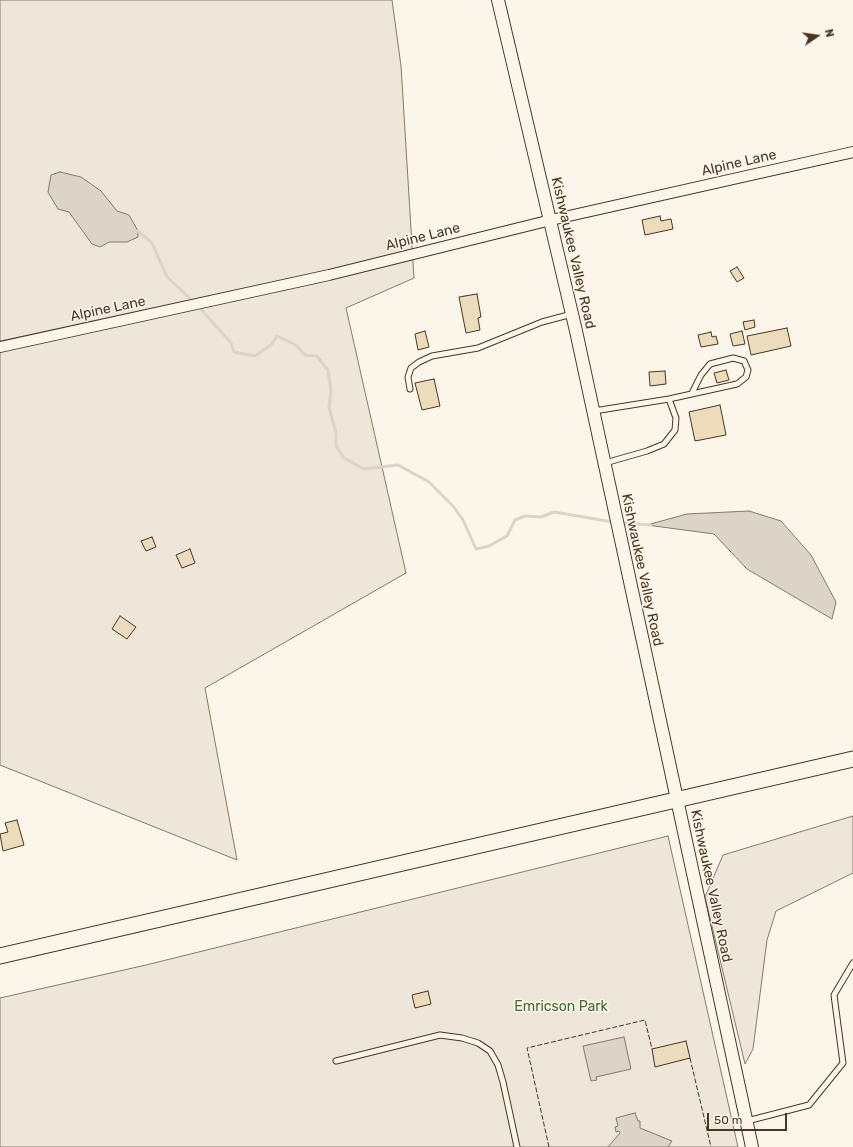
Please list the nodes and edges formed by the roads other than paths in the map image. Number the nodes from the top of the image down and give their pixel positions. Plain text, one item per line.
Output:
1 (498, 0) edge
2 (853, 152) edge
3 (551, 220) junction
4 (572, 314) junction
5 (0, 347) edge
6 (410, 389) dead end
7 (692, 393) junction
8 (669, 399) junction
9 (593, 411) junction
10 (604, 463) junction
11 (853, 759) edge
12 (676, 801) junction
13 (0, 956) edge
14 (853, 963) edge
15 (336, 1061) dead end
16 (747, 1120) junction
17 (517, 1147) edge
18 (752, 1147) edge

1 - 3 street, Kishwaukee Valley Road
2 - 3 street, Alpine Lane
3 - 4 street, Kishwaukee Valley Road
3 - 5 street, Alpine Lane
4 - 6 lane
4 - 9 street, Kishwaukee Valley Road
7 - 7 lane
7 - 8 lane
8 - 9 lane
8 - 10 lane
9 - 10 street, Kishwaukee Valley Road
10 - 12 street, Kishwaukee Valley Road
11 - 12 main road
12 - 13 main road
12 - 16 street, Kishwaukee Valley Road
14 - 16 lane
15 - 17 lane
16 - 18 street, Kishwaukee Valley Road

